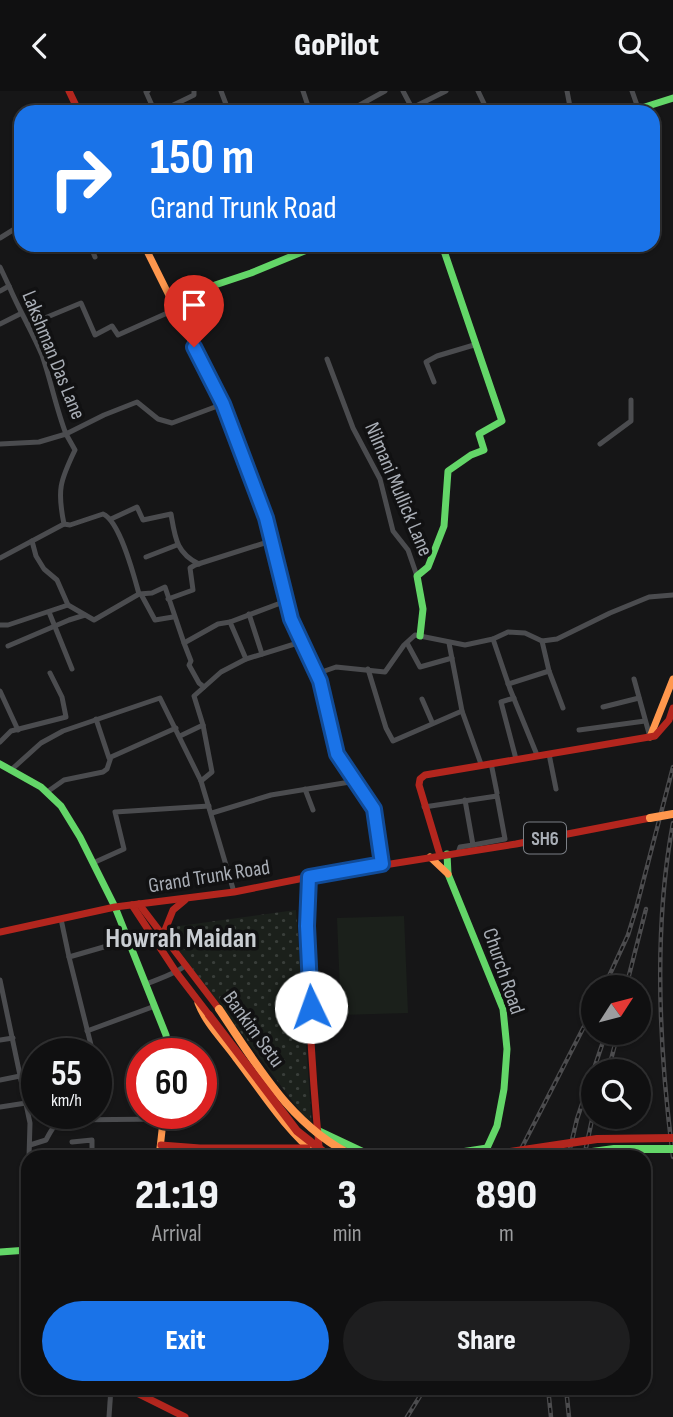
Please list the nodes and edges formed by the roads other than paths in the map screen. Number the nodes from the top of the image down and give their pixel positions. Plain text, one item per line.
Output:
1 (194, 91) edge
2 (385, 91) edge
3 (446, 91) edge
4 (370, 94) edge
5 (673, 98) edge
6 (172, 105) edge
7 (422, 105) edge
8 (650, 105) edge
9 (93, 252) edge
10 (147, 252) edge
11 (302, 252) edge
12 (444, 252) edge
13 (95, 257) dead end
14 (0, 267) edge
15 (9, 286) junction
16 (0, 291) edge
17 (170, 300) junction
18 (174, 310) junction
19 (20, 314) junction
20 (0, 324) edge
21 (28, 325) junction
22 (474, 345) junction
23 (327, 359) dead end
24 (434, 382) dead end
25 (631, 400) dead end
26 (223, 404) junction
27 (66, 434) junction
28 (0, 444) edge
29 (600, 444) dead end
30 (111, 519) junction
31 (64, 524) junction
32 (32, 541) junction
33 (271, 541) junction
34 (177, 545) junction
35 (146, 557) dead end
36 (0, 558) edge
37 (199, 563) junction
38 (417, 576) junction
39 (141, 595) junction
40 (673, 595) edge
41 (168, 599) junction
42 (286, 601) junction
43 (68, 605) junction
44 (49, 612) junction
45 (249, 614) junction
46 (85, 615) junction
47 (173, 617) junction
48 (230, 622) junction
49 (0, 625) edge
50 (55, 627) junction
51 (421, 636) junction
52 (493, 639) junction
53 (542, 641) junction
54 (301, 642) junction
55 (184, 643) junction
56 (407, 643) junction
57 (449, 643) junction
58 (8, 646) dead end
59 (262, 654) junction
60 (452, 658) junction
61 (246, 659) junction
62 (72, 669) dead end
63 (368, 669) junction
64 (549, 671) junction
65 (50, 673) dead end
66 (316, 674) junction
67 (634, 679) dead end
68 (673, 680) edge
69 (508, 684) junction
70 (204, 687) junction
71 (0, 691) edge
72 (514, 698) junction
73 (639, 698) junction
74 (422, 699) dead end
75 (603, 707) dead end
76 (563, 708) dead end
77 (673, 708) edge
78 (462, 711) junction
79 (96, 719) junction
80 (645, 721) junction
81 (432, 722) junction
82 (203, 725) junction
83 (176, 728) junction
84 (18, 730) junction
85 (579, 730) dead end
86 (180, 736) junction
87 (650, 737) junction
88 (0, 741) edge
89 (548, 753) junction
90 (537, 755) junction
91 (109, 758) junction
92 (516, 759) junction
93 (491, 762) junction
94 (0, 764) edge
95 (481, 764) junction
96 (10, 770) junction
97 (201, 781) junction
98 (356, 781) junction
99 (305, 789) junction
100 (556, 789) dead end
101 (47, 792) junction
102 (497, 793) dead end
103 (465, 800) junction
104 (424, 807) junction
105 (210, 810) junction
106 (313, 810) dead end
107 (673, 814) edge
108 (473, 845) junction
109 (458, 853) junction
110 (443, 855) junction
111 (430, 857) junction
112 (93, 863) junction
113 (382, 864) junction
114 (448, 874) junction
115 (309, 877) junction
116 (234, 892) junction
117 (187, 898) junction
118 (136, 904) junction
119 (115, 907) junction
120 (61, 919) junction
121 (0, 932) edge
122 (163, 935) junction
123 (128, 940) junction
124 (69, 957) junction
125 (186, 966) junction
126 (176, 972) junction
127 (0, 980) edge
128 (146, 984) junction
129 (196, 999) junction
130 (155, 1006) junction
131 (87, 1031) junction
132 (13, 1038) junction
133 (89, 1038) edge
134 (166, 1038) edge
135 (0, 1040) edge
136 (20, 1076) junction
137 (0, 1080) edge
138 (21, 1080) edge
139 (21, 1104) edge
140 (0, 1107) edge
141 (30, 1129) edge
142 (53, 1129) edge
143 (163, 1129) edge
144 (317, 1130) junction
145 (673, 1138) edge
146 (72, 1142) dead end
147 (30, 1145) junction
148 (162, 1145) junction
149 (307, 1148) junction
150 (673, 1149) edge
151 (30, 1150) edge
152 (92, 1150) edge
153 (161, 1150) edge
154 (188, 1150) edge
155 (253, 1150) edge
156 (310, 1150) edge
157 (319, 1150) edge
158 (321, 1150) edge
159 (341, 1150) edge
160 (359, 1150) edge
161 (488, 1150) edge
162 (523, 1150) edge
163 (607, 1150) edge
164 (21, 1250) edge
165 (0, 1252) edge
166 (111, 1395) edge
167 (141, 1395) edge
168 (109, 1417) edge
169 (185, 1417) edge

1 - 6 street
2 - 4 street
3 - 7 street
5 - 8 main road
9 - 13 street
10 - 17 main road
11 - 17 main road
12 - 22 main road
14 - 15 street, Lakshman Das Lane
15 - 16 street
15 - 19 street, Lakshman Das Lane
17 - 18 main road
18 - 21 street
18 - 26 main road
19 - 20 street
19 - 21 street, Lakshman Das Lane
21 - 27 street, Lakshman Das Lane
22 - 24 street
22 - 38 main road
23 - 38 street, Nilmani Mullick Lane
25 - 29 street
26 - 27 street, Lakshman Das Lane
26 - 33 main road
27 - 28 street
27 - 31 street
30 - 31 street
30 - 34 street
30 - 39 street
31 - 32 street
32 - 36 street
32 - 43 street
33 - 37 street
33 - 42 main road
34 - 35 street
34 - 37 street
37 - 41 street
38 - 51 main road, Nilmani Mullick Lane
39 - 41 street
39 - 46 street
39 - 47 street
40 - 53 street
41 - 47 street
42 - 45 street
42 - 54 main road
43 - 44 street
43 - 46 street
44 - 49 street
44 - 50 street
45 - 48 street
45 - 59 street
46 - 50 street
47 - 55 street
48 - 55 street
48 - 61 street
50 - 58 street
50 - 62 street
51 - 56 street
51 - 57 street
52 - 53 street
52 - 57 street
52 - 69 street
53 - 64 street
54 - 59 street
54 - 66 main road
55 - 70 street
56 - 60 street
56 - 63 street
57 - 60 street
59 - 61 street
60 - 78 street
61 - 70 street
63 - 66 street
63 - 81 street
64 - 69 street
64 - 76 street
65 - 84 street
66 - 98 main road
67 - 73 street
68 - 87 main road
69 - 72 street
70 - 82 street
71 - 84 street
72 - 90 street
72 - 92 street
73 - 75 street
73 - 80 street
74 - 81 street
77 - 87 main road
78 - 81 street
78 - 95 street
79 - 83 street
79 - 91 street
79 - 96 street
80 - 85 street
80 - 87 street
82 - 86 street
82 - 97 street
83 - 86 street
83 - 91 street
84 - 88 street
86 - 97 street
87 - 89 main road
89 - 90 main road
89 - 100 street
90 - 92 main road
91 - 101 street
92 - 93 main road
93 - 95 main road
93 - 102 street
94 - 96 main road
95 - 104 main road
96 - 101 main road
97 - 105 street
98 - 99 street
98 - 113 main road
99 - 105 street
99 - 106 street
101 - 112 main road
103 - 104 street
103 - 108 street
103 - 108 street
104 - 110 main road
105 - 112 street
105 - 116 street
107 - 109 main road, Grand Trunk Road / SH6, bridge
108 - 109 street
109 - 110 main road, Grand Trunk Road / SH6
110 - 111 main road, Grand Trunk Road / SH6
110 - 114 main road
111 - 113 main road, Grand Trunk Road / SH6
111 - 114 main road
112 - 119 main road
113 - 115 main road, Grand Trunk Road / SH6
114 - 161 main road, Church Road
115 - 116 main road, Grand Trunk Road / SH6
115 - 144 main road
116 - 117 main road, Grand Trunk Road / SH6
117 - 118 main road, Grand Trunk Road / SH6
117 - 122 main road
118 - 119 main road, Grand Trunk Road / SH6
118 - 122 main road, Bankim Setu
118 - 126 main road, Bankim Setu
119 - 120 main road, Grand Trunk Road / SH6
119 - 123 main road
120 - 121 main road, Grand Trunk Road / SH6
120 - 124 street
122 - 125 main road, Bankim Setu
123 - 124 street
123 - 128 main road
124 - 131 street
125 - 126 street
125 - 159 main road, Bankim Setu, bridge
126 - 128 street
126 - 129 main road, Bankim Setu
127 - 132 street
128 - 130 main road
129 - 149 main road
129 - 158 main road, Bankim Setu, bridge
130 - 131 street
130 - 134 main road
131 - 133 street
132 - 135 street
132 - 136 street
136 - 137 street
136 - 138 street
139 - 140 street
141 - 147 street
142 - 147 street
143 - 148 main road
144 - 149 main road
144 - 157 main road
144 - 160 main road
145 - 162 main road, bridge
146 - 152 street
147 - 151 street
148 - 153 main road
148 - 154 main road
149 - 155 main road
149 - 156 main road
150 - 163 main road, bridge
164 - 165 main road
166 - 168 street
167 - 169 main road

